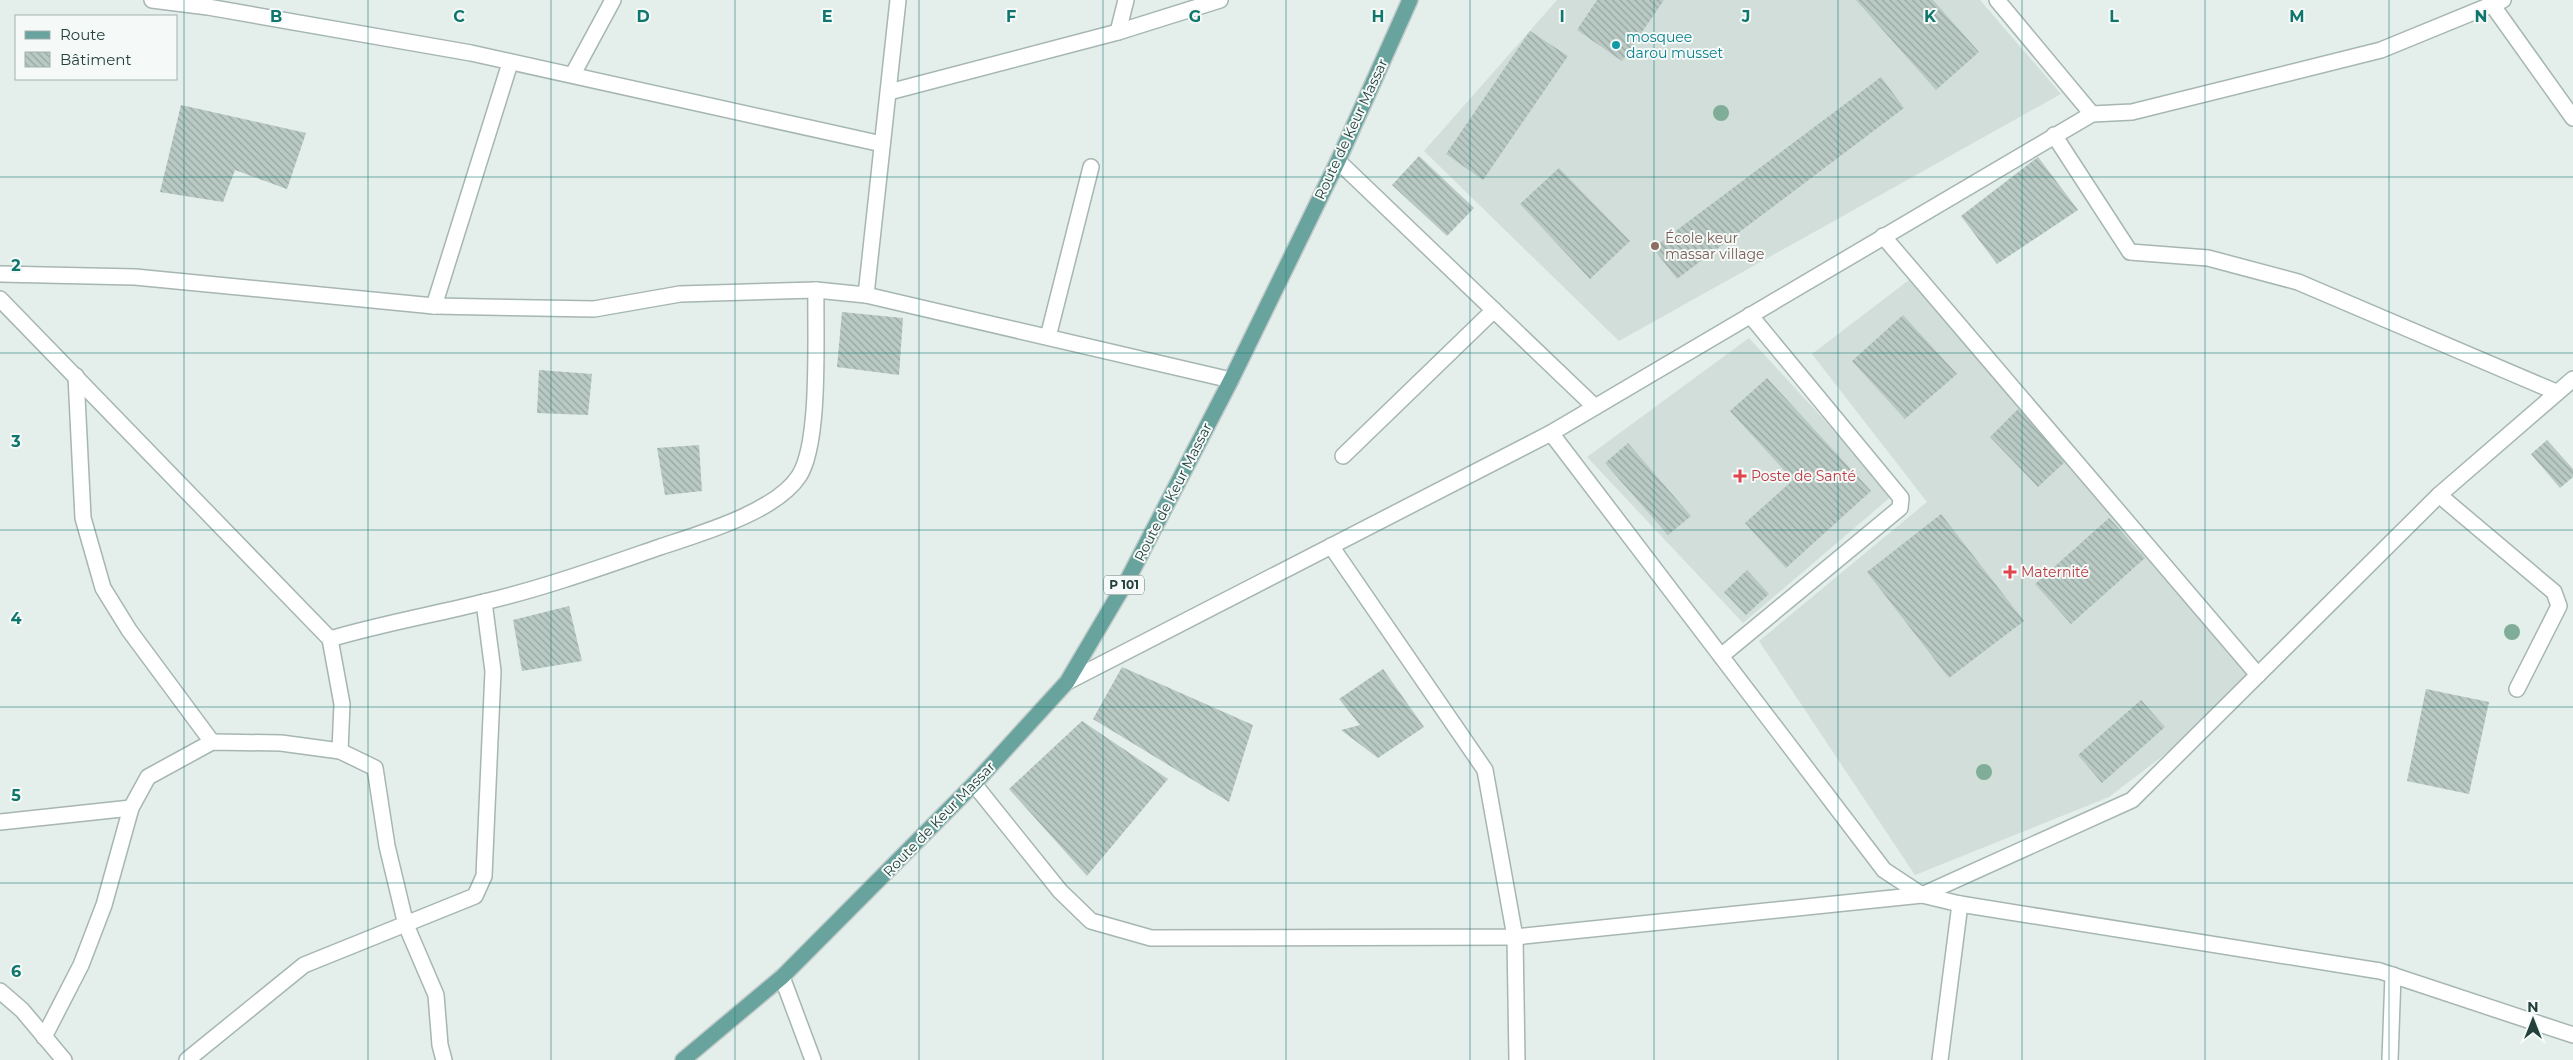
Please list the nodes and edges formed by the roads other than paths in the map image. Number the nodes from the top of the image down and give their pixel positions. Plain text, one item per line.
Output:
1 (152, 0) edge
2 (613, 0) edge
3 (898, 0) edge
4 (1126, 0) edge
5 (1220, 0) edge
6 (1410, 0) edge
7 (1997, 0) edge
8 (2498, 3) edge
9 (209, 4) edge
10 (1118, 32) junction
11 (510, 63) junction
12 (573, 74) junction
13 (889, 92) junction
14 (2092, 114) junction
15 (2573, 118) edge
16 (2054, 135) junction
17 (882, 144) junction
18 (1338, 161) junction
19 (1091, 167) dead end
20 (1882, 236) junction
21 (0, 274) edge
22 (816, 290) junction
23 (866, 296) junction
24 (0, 298) edge
25 (434, 306) junction
26 (1494, 310) junction
27 (1750, 315) junction
28 (1048, 337) junction
29 (76, 376) junction
30 (2573, 379) edge
31 (1231, 380) junction
32 (2556, 392) junction
33 (1595, 408) junction
34 (1551, 433) junction
35 (1343, 456) dead end
36 (2440, 495) junction
37 (1331, 546) junction
38 (484, 602) junction
39 (330, 639) junction
40 (1721, 656) junction
41 (2258, 675) junction
42 (1067, 682) junction
43 (2517, 689) dead end
44 (212, 742) junction
45 (340, 751) junction
46 (974, 784) junction
47 (131, 808) junction
48 (0, 822) edge
49 (1922, 895) junction
50 (1960, 904) junction
51 (406, 925) junction
52 (1515, 937) junction
53 (2393, 975) junction
54 (782, 977) junction
55 (0, 991) edge
56 (2573, 1035) edge
57 (44, 1037) junction
58 (64, 1060) edge
59 (187, 1060) edge
60 (444, 1060) edge
61 (684, 1060) edge
62 (812, 1060) edge
63 (1517, 1060) edge
64 (1940, 1060) edge
65 (2390, 1060) edge

1 - 9 street
2 - 12 street
3 - 13 street
4 - 10 street
5 - 10 street
6 - 18 main road, Route de Keur Massar / P 101
7 - 14 street
8 - 14 street
8 - 15 street
9 - 11 street
10 - 13 street
11 - 12 street
11 - 25 street
12 - 17 street
13 - 17 street
14 - 16 street
16 - 20 street
16 - 32 street
17 - 23 street
18 - 26 street
18 - 31 main road, Route de Keur Massar / P 101
19 - 28 street
20 - 27 street
20 - 41 street
21 - 25 street
22 - 23 street
22 - 25 street
22 - 38 street
23 - 28 street
24 - 29 street
26 - 33 street
26 - 35 street
27 - 33 street
27 - 40 street
28 - 31 street
29 - 39 street
29 - 44 street
30 - 32 street
31 - 42 main road, Route de Keur Massar / P 101
32 - 36 street
33 - 34 street
34 - 37 street
34 - 40 street
36 - 41 street
36 - 43 street
37 - 42 street
37 - 52 street
38 - 39 street
38 - 51 street
39 - 45 street
40 - 49 street
41 - 49 street
42 - 46 main road, Route de Keur Massar / P 101
44 - 45 street
44 - 47 street
45 - 51 street
46 - 52 street
46 - 54 main road, Route de Keur Massar / P 101
47 - 48 street
47 - 57 street
49 - 50 street
49 - 52 street
50 - 53 street
50 - 64 street
51 - 59 street
51 - 60 street
52 - 63 street
53 - 56 street
53 - 65 street
54 - 61 main road, Route de Keur Massar / P 101
54 - 62 street
55 - 57 street
57 - 58 street

